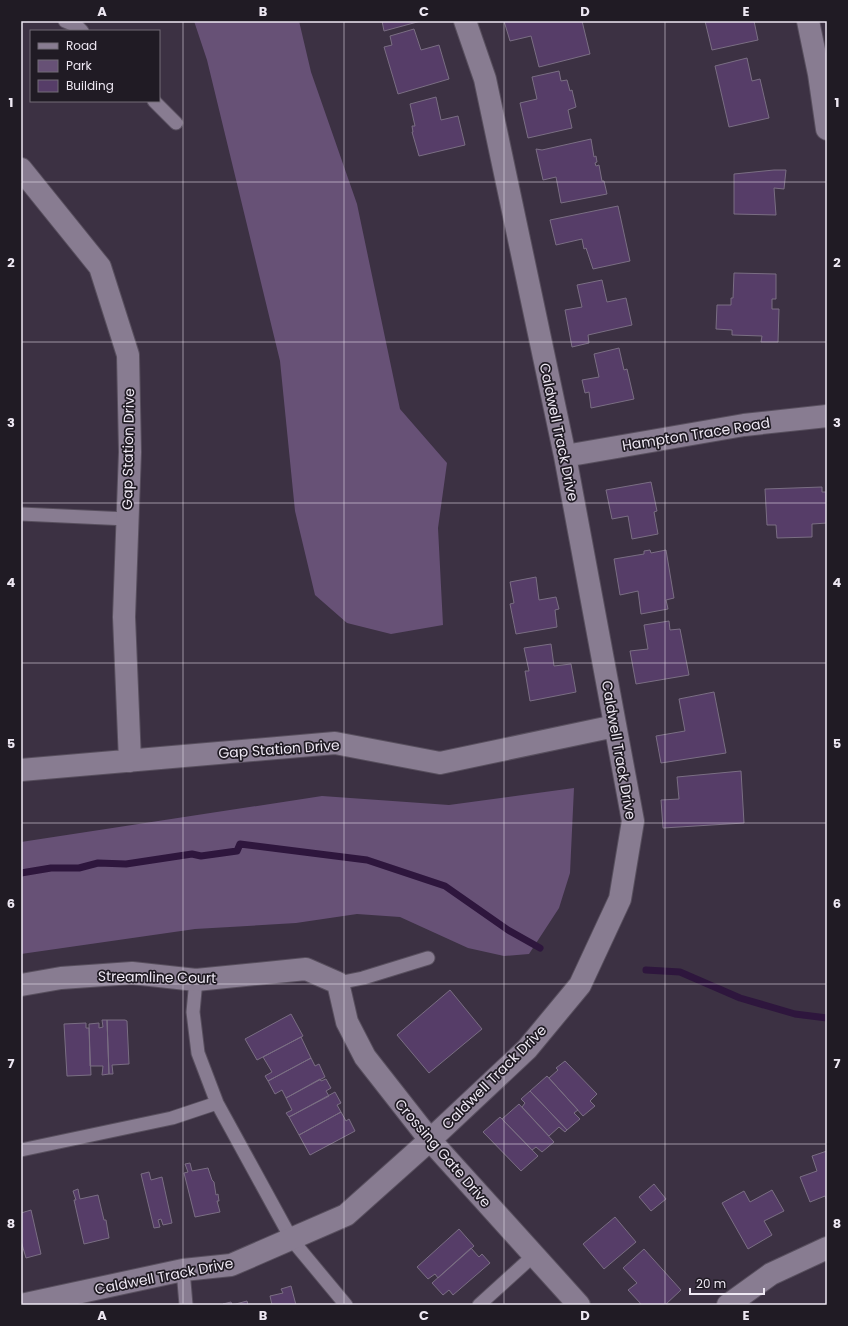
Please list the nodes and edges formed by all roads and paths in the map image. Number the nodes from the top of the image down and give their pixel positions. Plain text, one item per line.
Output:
1 (65, 21) edge
2 (465, 21) edge
3 (808, 21) edge
4 (81, 30) edge
5 (823, 74) edge
6 (155, 102) edge
7 (176, 123) dead end
8 (827, 130) edge
9 (21, 169) edge
10 (827, 416) edge
11 (565, 456) junction
12 (21, 514) edge
13 (127, 519) junction
14 (615, 726) junction
15 (130, 761) junction
16 (21, 770) edge
17 (428, 958) dead end
18 (196, 980) junction
19 (338, 983) junction
20 (21, 985) edge
21 (217, 1103) junction
22 (430, 1140) junction
23 (21, 1150) edge
24 (292, 1240) junction
25 (827, 1248) edge
26 (534, 1256) junction
27 (183, 1270) junction
28 (29, 1304) edge
29 (186, 1305) edge
30 (346, 1305) edge
31 (479, 1305) edge
32 (578, 1305) edge
33 (728, 1305) edge

1 - 4 lane
2 - 11 street, Caldwell Track Drive
3 - 5 street
5 - 8 street
6 - 7 lane
9 - 13 street, Gap Station Drive
10 - 11 street, Hampton Trace Road
11 - 14 street, Caldwell Track Drive
12 - 13 lane
13 - 15 street, Gap Station Drive
14 - 15 street, Gap Station Drive
14 - 22 street, Caldwell Track Drive
15 - 16 street, Gap Station Drive
17 - 19 lane
18 - 19 street, Streamline Court
18 - 20 street, Streamline Court
18 - 21 lane
19 - 22 street, Crossing Gate Drive
21 - 23 lane
21 - 24 lane
22 - 24 street, Caldwell Track Drive
22 - 26 street, Crossing Gate Drive
24 - 27 street, Caldwell Track Drive
24 - 30 lane
25 - 33 street
26 - 31 lane
26 - 32 street, Crossing Gate Drive
27 - 28 street, Caldwell Track Drive
27 - 29 lane

